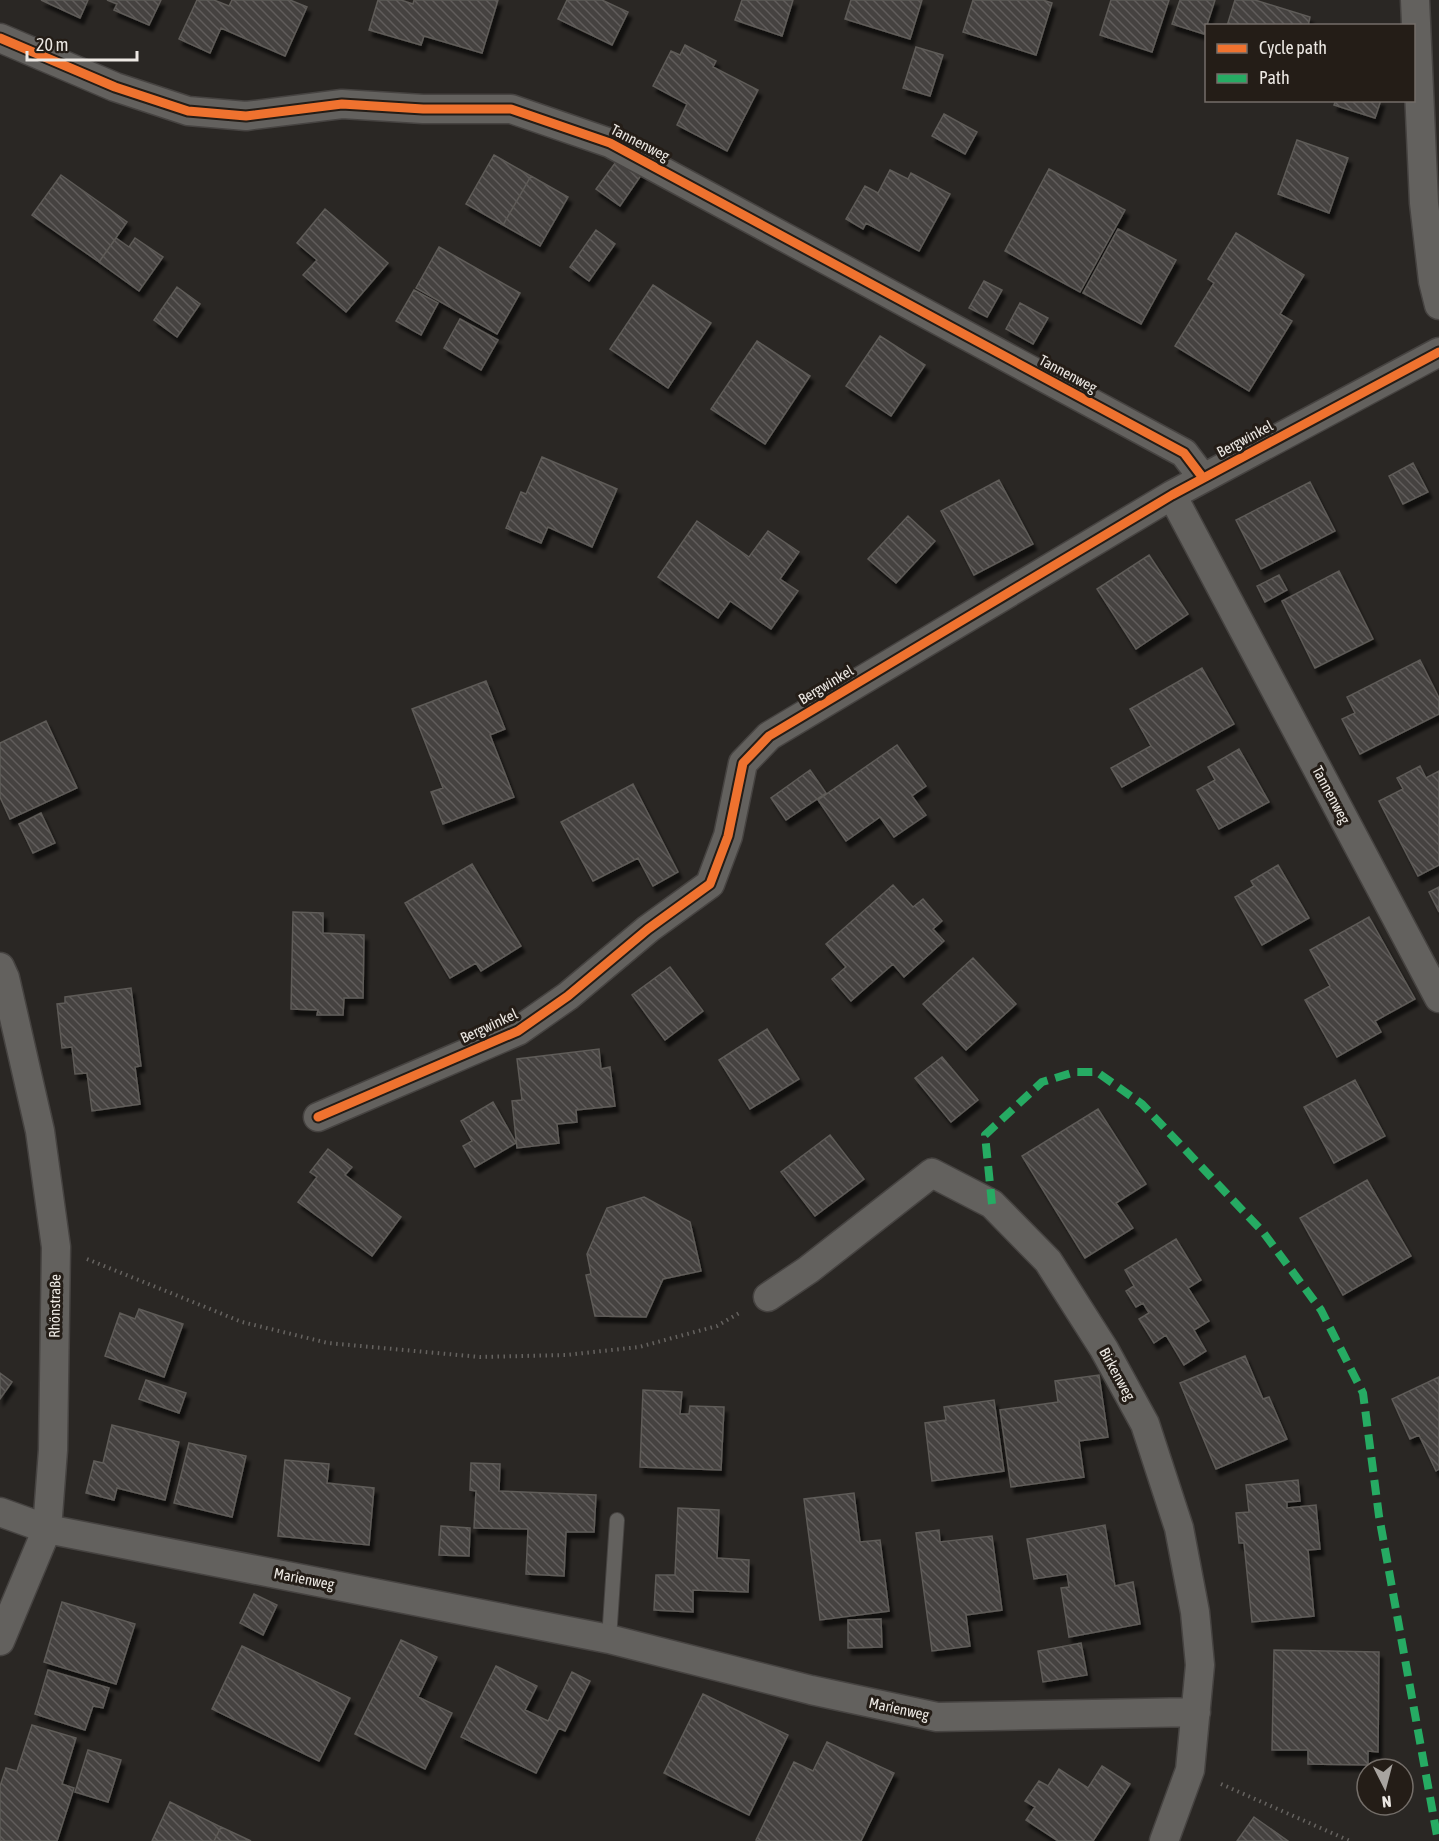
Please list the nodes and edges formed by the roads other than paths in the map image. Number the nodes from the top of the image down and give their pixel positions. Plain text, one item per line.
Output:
1 (1415, 0) edge
2 (0, 38) edge
3 (1439, 305) edge
4 (1439, 352) edge
5 (1203, 478) junction
6 (1172, 495) junction
7 (0, 967) edge
8 (1439, 998) edge
9 (318, 1117) dead end
10 (768, 1297) road end
11 (0, 1512) edge
12 (617, 1520) dead end
13 (47, 1529) junction
14 (609, 1639) junction
15 (0, 1641) edge
16 (1196, 1712) junction
17 (1164, 1841) edge

1 - 3 street
2 - 5 street, Tannenweg
4 - 5 street, Bergwinkel
5 - 6 street, Bergwinkel
6 - 8 street, Tannenweg
6 - 9 street, Bergwinkel
7 - 13 street, Rhönstraße
10 - 16 street, Birkenweg
11 - 13 street, Marienweg
12 - 14 lane
13 - 14 street, Marienweg
13 - 15 street, Rhönstraße
14 - 16 street, Marienweg
16 - 17 street, Birkenweg

